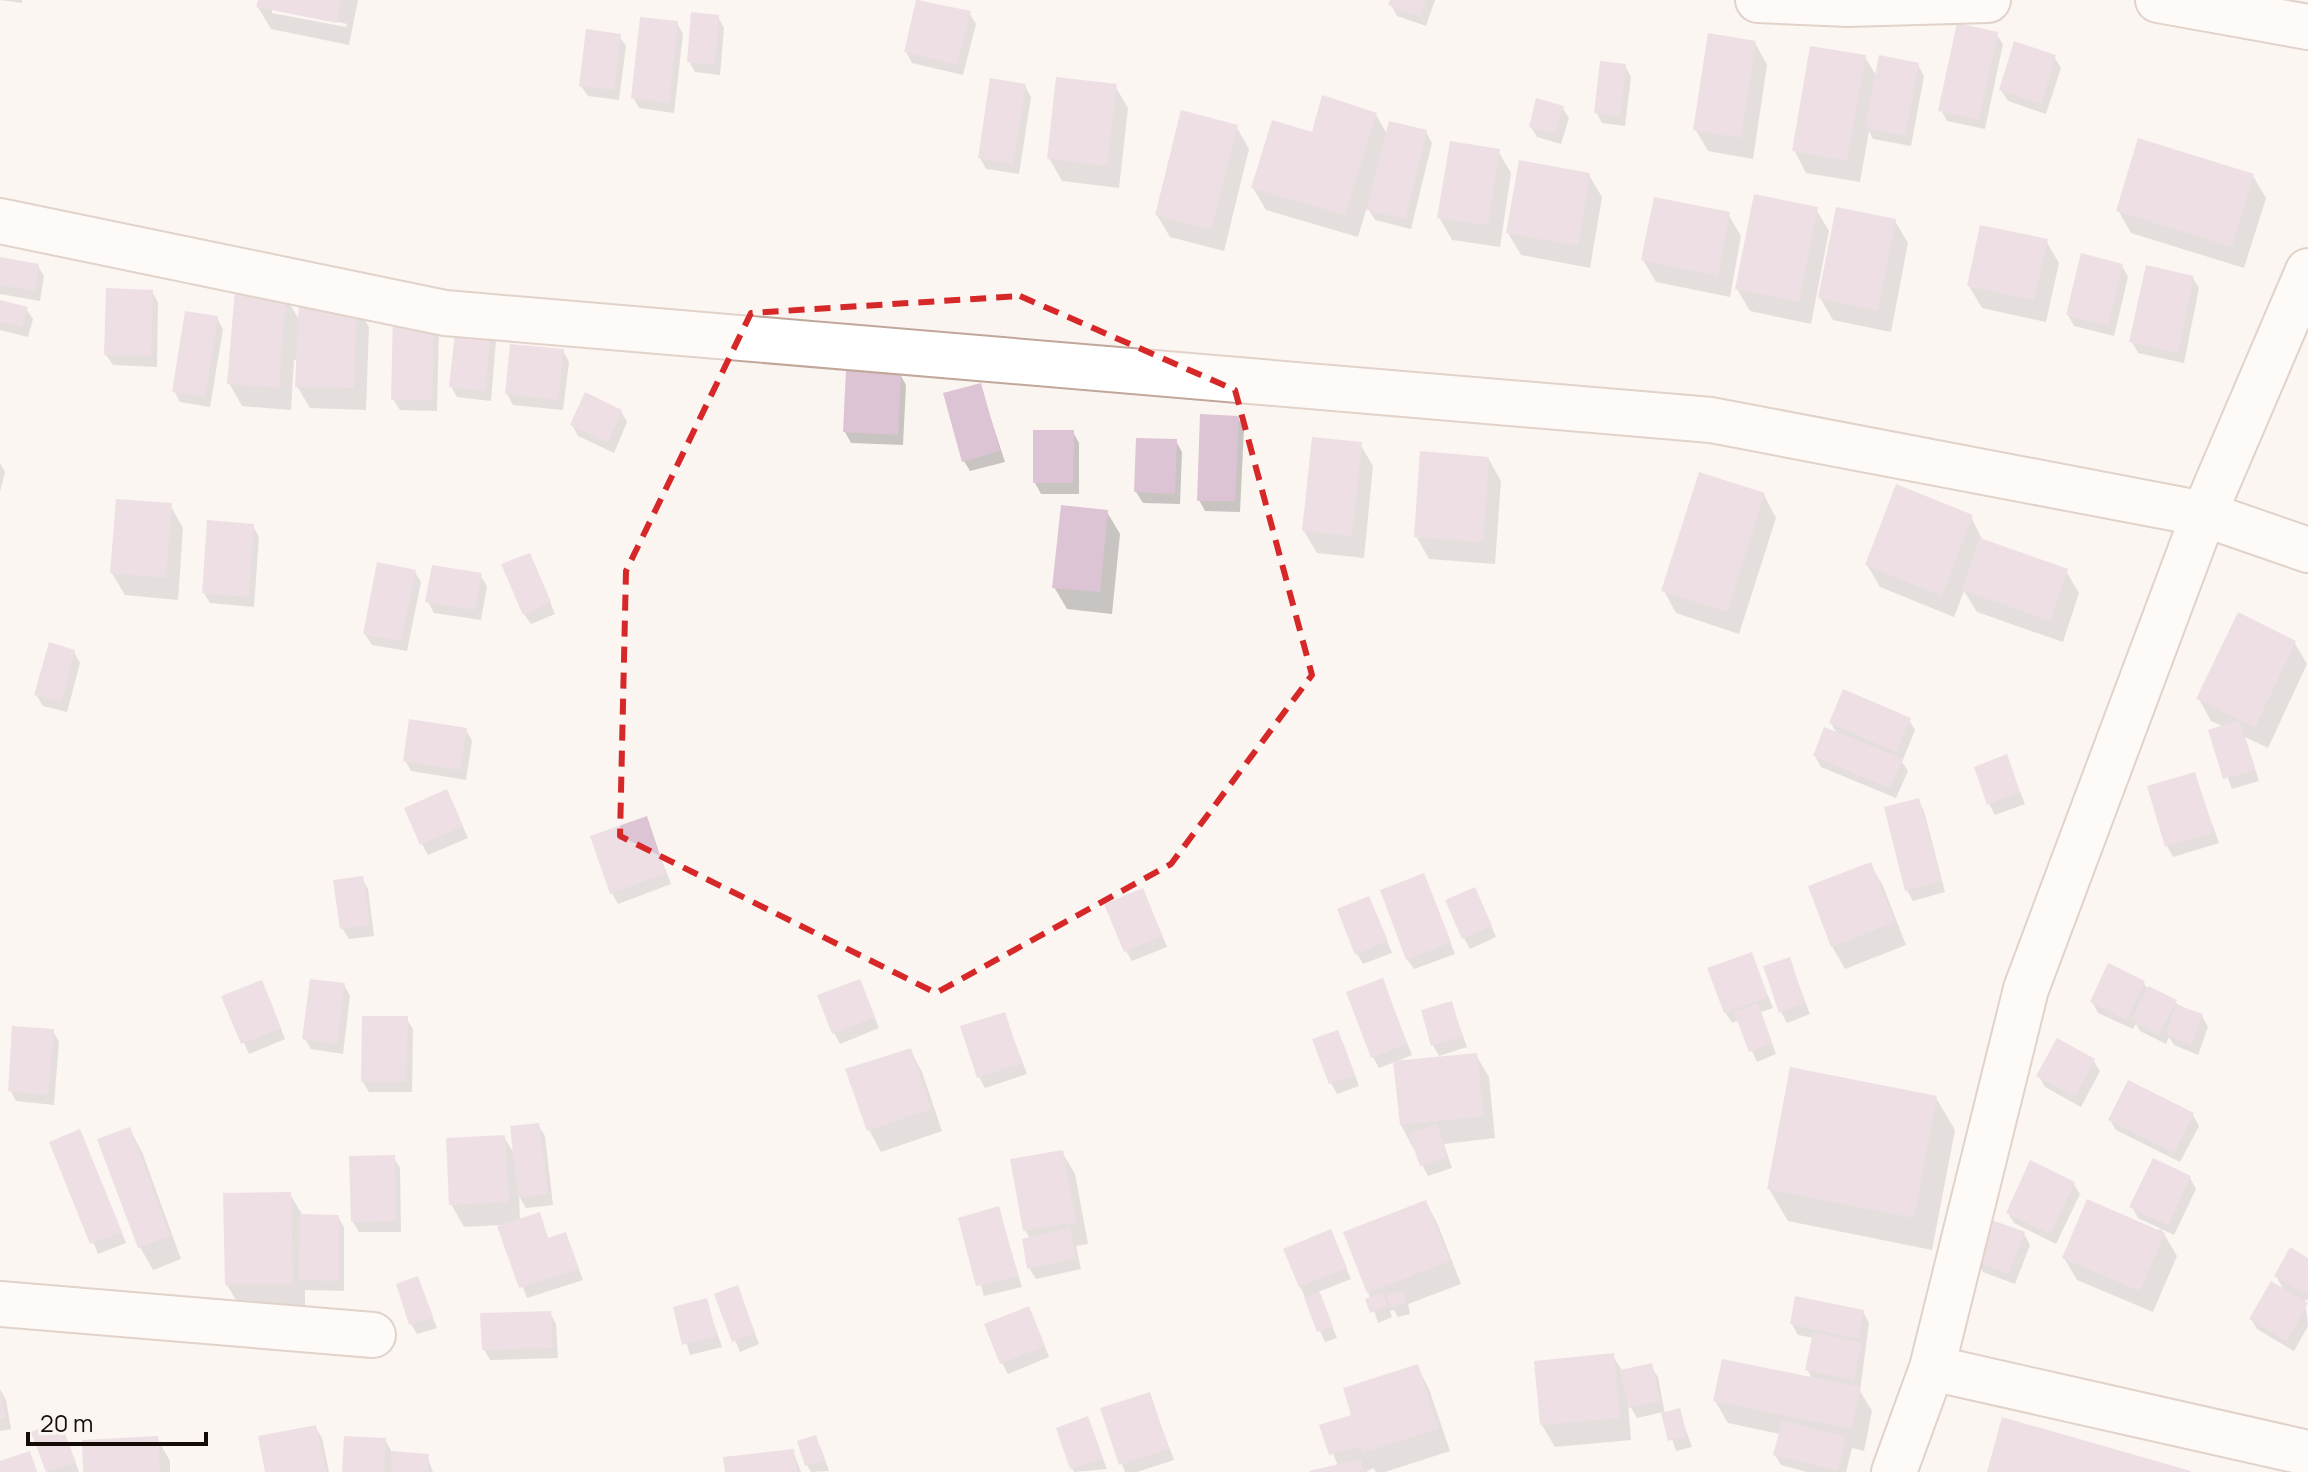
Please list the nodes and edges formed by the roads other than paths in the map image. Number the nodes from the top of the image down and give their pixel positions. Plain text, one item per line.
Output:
1 (1758, 0) edge
2 (1988, 0) edge
3 (2158, 0) edge
4 (2308, 27) edge
5 (0, 221) edge
6 (2308, 271) edge
7 (2204, 514) junction
8 (2308, 550) edge
9 (0, 1304) edge
10 (373, 1335) dead end
11 (1932, 1368) junction
12 (2308, 1453) edge
13 (1894, 1472) edge

1 - 2 street
3 - 4 street
5 - 7 street
6 - 7 street
7 - 8 street
7 - 11 street
9 - 10 street
11 - 12 street
11 - 13 street

